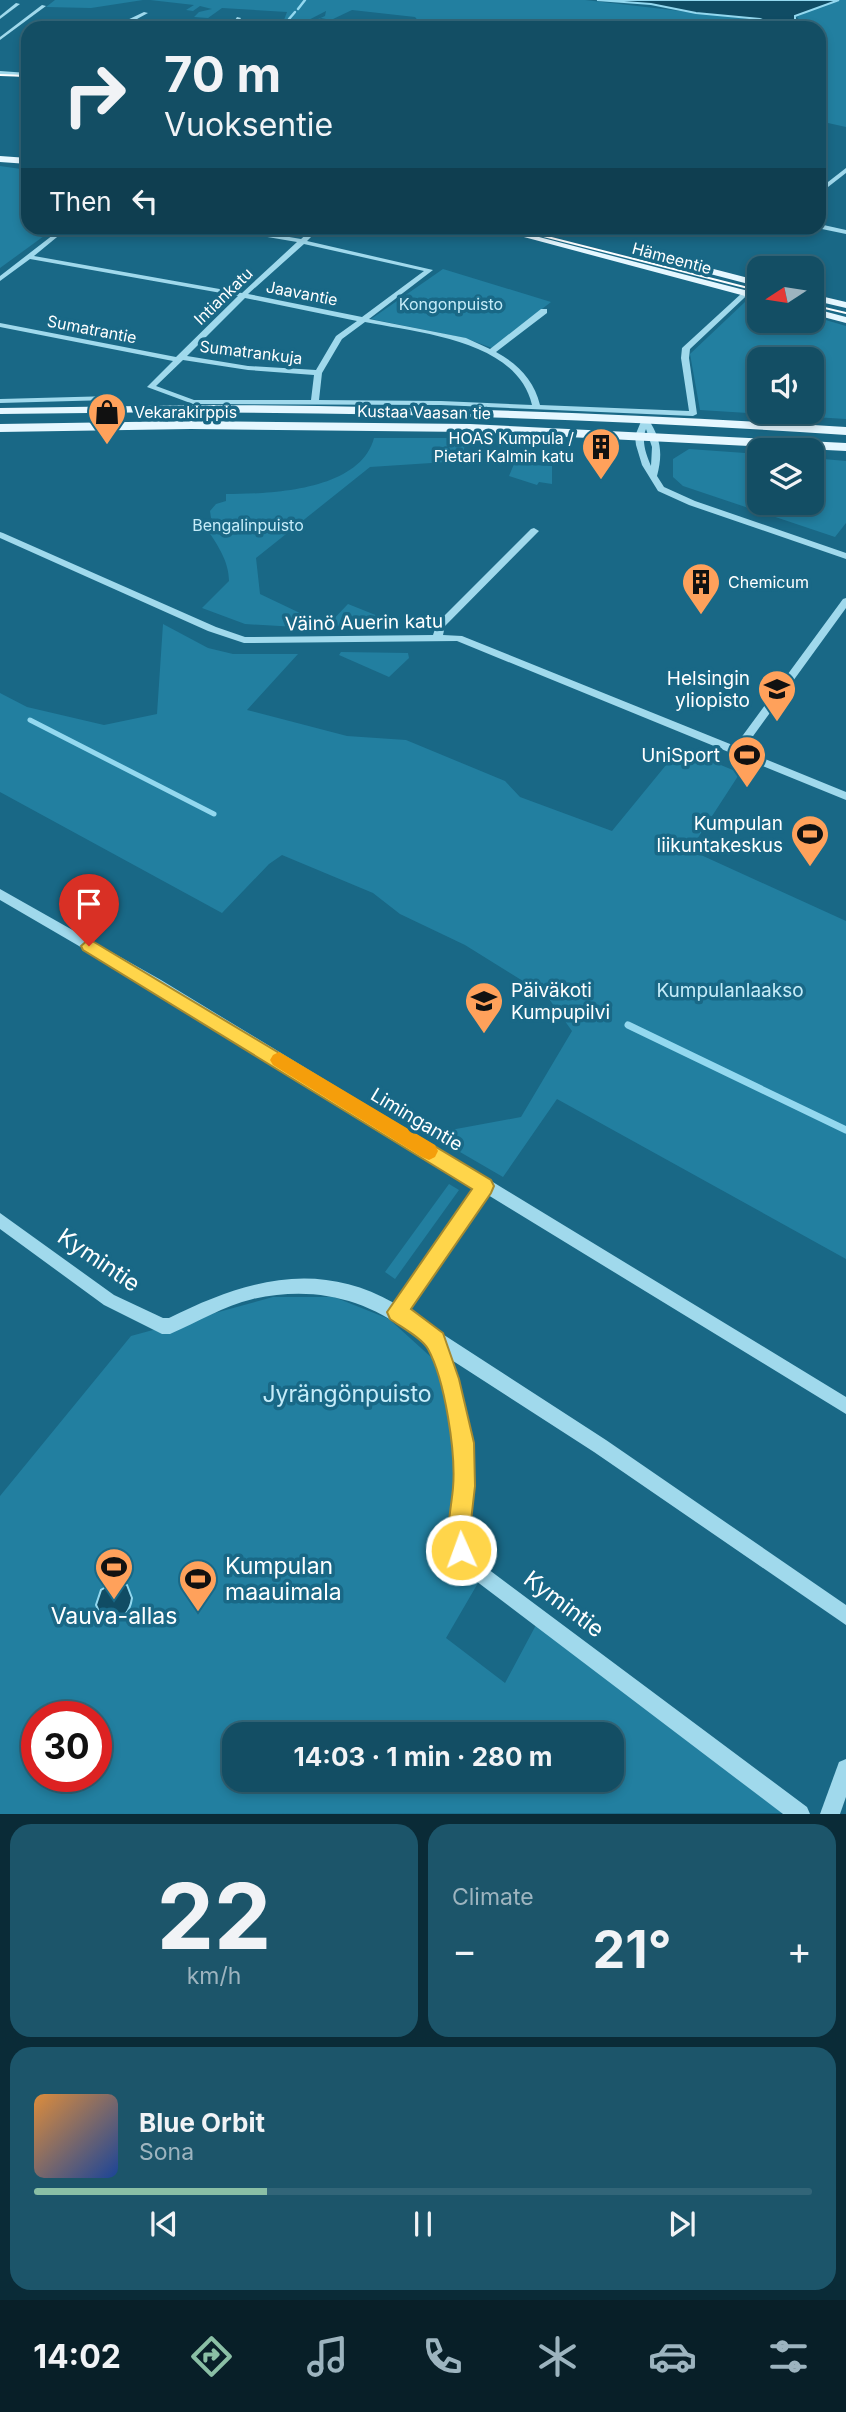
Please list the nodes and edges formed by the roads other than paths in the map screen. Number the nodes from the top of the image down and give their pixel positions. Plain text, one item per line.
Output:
1 (18, 4) dead end
2 (44, 6) dead end
3 (146, 13) dead end
4 (0, 18) edge
5 (239, 18) dead end
6 (24, 21) edge
7 (131, 21) edge
8 (237, 21) edge
9 (21, 23) edge
10 (0, 39) edge
11 (0, 73) edge
12 (21, 74) edge
13 (0, 159) edge
14 (21, 160) edge
15 (846, 170) edge
16 (826, 186) edge
17 (826, 228) edge
18 (846, 232) edge
19 (56, 235) edge
20 (267, 235) edge
21 (308, 235) edge
22 (522, 235) edge
23 (301, 241) junction
24 (634, 251) dead end
25 (29, 257) junction
26 (0, 279) edge
27 (747, 280) edge
28 (746, 293) joint
29 (243, 296) junction
30 (824, 300) edge
31 (846, 305) edge
32 (544, 311) dead end
33 (824, 314) edge
34 (363, 320) junction
35 (846, 320) edge
36 (0, 325) edge
37 (491, 352) junction
38 (180, 359) junction
39 (318, 373) junction
40 (151, 387) joint
41 (109, 398) dead end
42 (0, 401) edge
43 (315, 402) junction
44 (537, 408) junction
45 (0, 411) edge
46 (645, 421) junction
47 (0, 428) edge
48 (846, 431) edge
49 (639, 436) junction
50 (656, 436) junction
51 (846, 447) edge
52 (653, 475) junction
53 (534, 531) dead end
54 (0, 535) edge
55 (846, 556) edge
56 (846, 601) edge
57 (438, 638) junction
58 (737, 751) junction
59 (846, 796) edge
60 (0, 894) edge
61 (485, 1186) junction
62 (0, 1220) edge
63 (397, 1312) junction
64 (436, 1341) junction
65 (846, 1406) edge
66 (846, 1616) edge
67 (846, 1769) edge
68 (800, 1814) edge
69 (830, 1814) edge

1 - 4 street
2 - 6 street
3 - 7 street
5 - 8 street
9 - 10 street
11 - 12 street
13 - 14 main road
15 - 16 street
17 - 18 street
19 - 25 street
20 - 23 street
21 - 23 street, Intiankatu
22 - 28 main road, Hämeentie
23 - 29 street, Intiankatu
23 - 34 street
24 - 27 main road, Hämeentie
25 - 26 street
25 - 29 street, Jaavantie
28 - 44 street, Kustaa Vaasan tie
29 - 34 street, Jaavantie
29 - 38 street, Intiankatu
30 - 31 main road
32 - 37 street
33 - 35 main road
34 - 37 street, Jaavantie
34 - 39 street
36 - 38 street, Sumatrantie
37 - 44 street, Jaavantie
38 - 39 street, Sumatrankuja
38 - 40 street, Intiankatu
39 - 43 street
40 - 43 street, Kustaa Vaasan tie
41 - 42 street
43 - 44 street, Kustaa Vaasan tie
45 - 46 main road, Kustaa Vaasan tie
46 - 48 main road, Kustaa Vaasan tie
46 - 49 street
46 - 50 street
47 - 49 main road, Kustaa Vaasan tie
49 - 50 main road, Kustaa Vaasan tie
49 - 52 street
50 - 51 main road, Kustaa Vaasan tie
50 - 52 street
52 - 55 street
53 - 57 street
54 - 57 street, Väinö Auerin katu
56 - 58 street
57 - 58 street, Väinö Auerin katu
58 - 59 street, Väinö Auerin katu
60 - 61 street, Limingantie
61 - 63 street
61 - 65 street, Limingantie
62 - 63 street, Kymintie
63 - 64 street, Kymintie
64 - 66 street
64 - 68 street, Kymintie
67 - 69 street

